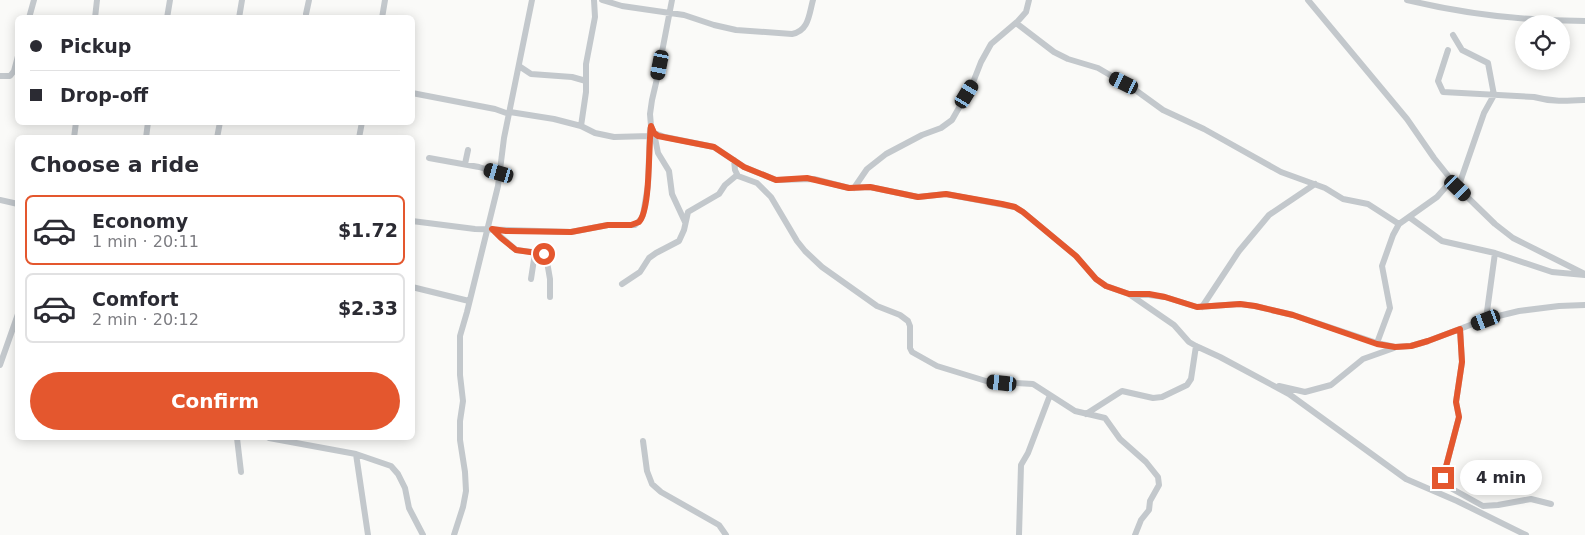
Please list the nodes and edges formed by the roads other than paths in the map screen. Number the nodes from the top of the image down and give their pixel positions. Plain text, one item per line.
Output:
1 (34, 0) edge
2 (97, 0) edge
3 (170, 0) edge
4 (242, 0) edge
5 (309, 0) edge
6 (385, 0) edge
7 (532, 0) edge
8 (594, 0) edge
9 (602, 0) edge
10 (672, 0) edge
11 (813, 0) edge
12 (1029, 0) edge
13 (1308, 0) edge
14 (1407, 0) edge
15 (669, 12) junction
16 (306, 14) dead end
17 (30, 15) edge
18 (95, 15) edge
19 (168, 15) edge
20 (240, 15) edge
21 (382, 15) edge
22 (1585, 21) edge
23 (1016, 23) junction
24 (1453, 35) dead end
25 (1448, 50) dead end
26 (519, 66) junction
27 (15, 67) edge
28 (0, 76) edge
29 (586, 81) junction
30 (415, 93) edge
31 (1494, 95) junction
32 (1585, 100) edge
33 (509, 113) junction
34 (581, 126) junction
35 (652, 134) junction
36 (468, 150) dead end
37 (430, 158) dead end
38 (734, 160) junction
39 (465, 164) junction
40 (499, 173) junction
41 (737, 175) junction
42 (1451, 181) junction
43 (1316, 184) junction
44 (854, 188) junction
45 (1458, 188) junction
46 (0, 200) edge
47 (15, 203) edge
48 (1408, 217) junction
49 (415, 221) edge
50 (685, 222) junction
51 (1400, 224) junction
52 (489, 229) junction
53 (535, 253) junction
54 (1495, 253) junction
55 (1585, 275) edge
56 (531, 279) dead end
57 (622, 284) dead end
58 (415, 288) edge
59 (1129, 294) junction
60 (550, 297) dead end
61 (469, 301) junction
62 (1585, 305) edge
63 (1202, 307) junction
64 (1486, 320) junction
65 (15, 322) edge
66 (1460, 329) junction
67 (1377, 344) junction
68 (1196, 346) junction
69 (1395, 347) junction
70 (0, 365) edge
71 (1271, 384) junction
72 (1050, 395) junction
73 (1086, 414) junction
74 (237, 440) edge
75 (280, 440) edge
76 (643, 441) dead end
77 (356, 454) junction
78 (241, 472) dead end
79 (1551, 504) dead end
80 (368, 535) edge
81 (423, 535) edge
82 (454, 535) edge
83 (726, 535) edge
84 (1019, 535) edge
85 (1135, 535) edge
86 (1526, 535) edge

1 - 17 street
2 - 18 street
3 - 19 street
4 - 20 street
5 - 16 street
6 - 21 street
7 - 26 street
8 - 29 street
9 - 15 street
10 - 15 street
11 - 15 street
12 - 23 street
13 - 42 street
14 - 22 street
15 - 35 street
23 - 43 street
23 - 44 street
24 - 31 street
25 - 31 street
26 - 29 street
26 - 33 street
27 - 28 street
29 - 34 street
30 - 33 street
31 - 32 street
31 - 45 street
33 - 34 street
33 - 40 street
34 - 35 street
35 - 38 street
35 - 50 street
35 - 52 street
36 - 39 street
37 - 39 street
38 - 41 street
38 - 44 street
39 - 40 street
40 - 52 street
41 - 50 street
41 - 72 street
42 - 45 street
42 - 48 street
43 - 51 street
43 - 63 street
44 - 59 street
45 - 55 street
46 - 47 street
48 - 51 street
48 - 54 street
49 - 52 street
50 - 57 street
51 - 67 street
52 - 53 street
52 - 61 street
53 - 56 street
53 - 60 street
54 - 55 street
54 - 64 street
58 - 61 street
59 - 63 street
59 - 68 street
61 - 82 street
62 - 64 street
63 - 67 street
64 - 66 street
65 - 70 street
66 - 69 street
66 - 79 street
67 - 69 street
68 - 71 street
68 - 73 street
69 - 71 street
71 - 86 street
72 - 73 street
72 - 84 street
73 - 85 street
74 - 78 street
75 - 77 street
76 - 83 street
77 - 80 street
77 - 81 street

